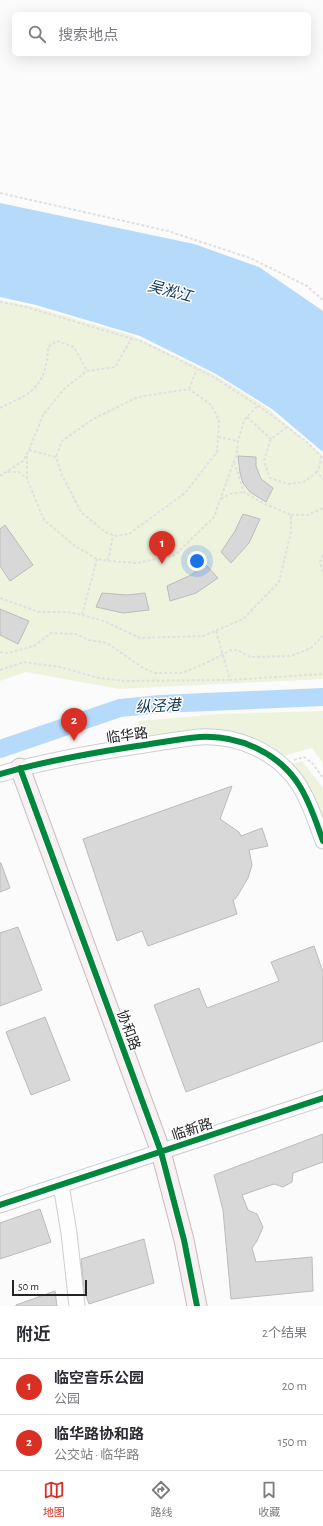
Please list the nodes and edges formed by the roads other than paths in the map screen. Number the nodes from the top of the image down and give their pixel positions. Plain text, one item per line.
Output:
1 (20, 768) junction
2 (0, 774) edge
3 (323, 841) edge
4 (323, 1098) edge
5 (161, 1152) junction
6 (61, 1185) junction
7 (0, 1205) edge
8 (77, 1306) edge
9 (198, 1306) edge

1 - 2 street, 临华路
1 - 3 street, 临华路
1 - 5 main road, 协和路
4 - 5 street, 临新路
5 - 6 street, 临新路
5 - 9 main road, 协和路
6 - 7 street, 临新路
6 - 8 street

